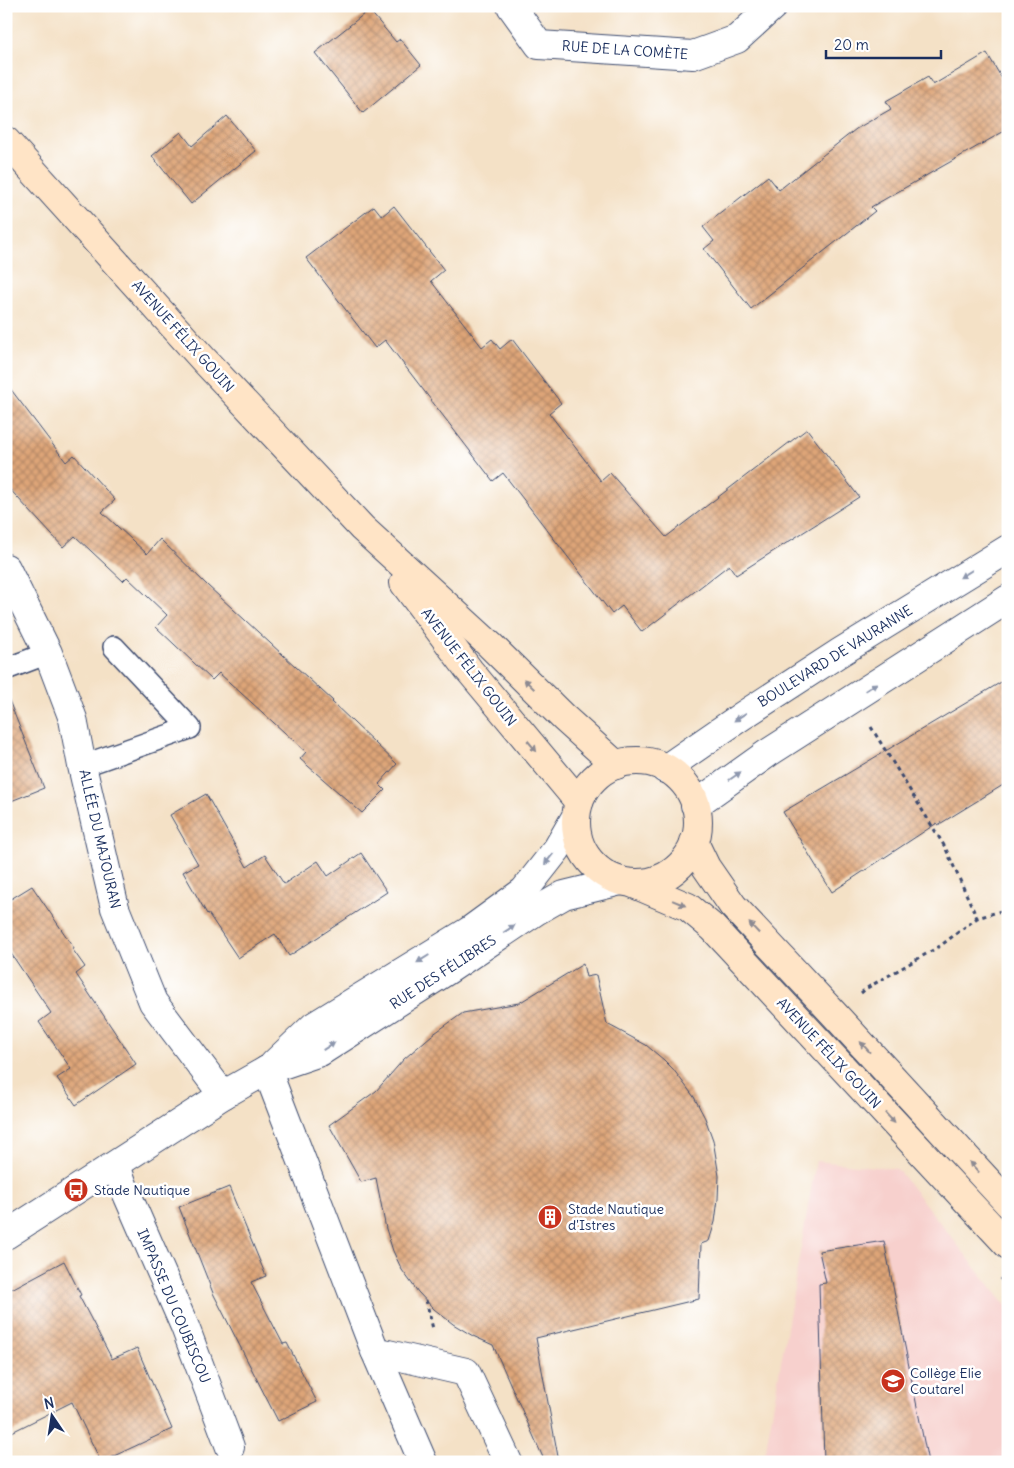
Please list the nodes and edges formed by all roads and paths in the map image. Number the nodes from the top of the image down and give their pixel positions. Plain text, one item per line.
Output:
1 (511, 6) edge
2 (773, 6) edge
3 (6, 141) edge
4 (362, 528) junction
5 (1008, 549) edge
6 (6, 568) edge
7 (1008, 599) edge
8 (114, 647) dead end
9 (48, 653) junction
10 (6, 668) edge
11 (852, 700) junction
12 (616, 765) junction
13 (82, 766) junction
14 (665, 769) junction
15 (695, 805) junction
16 (577, 810) junction
17 (694, 842) junction
18 (628, 882) junction
19 (1008, 909) edge
20 (977, 918) junction
21 (834, 1014) junction
22 (268, 1070) junction
23 (223, 1095) junction
24 (116, 1164) junction
25 (1008, 1203) edge
26 (6, 1234) edge
27 (1008, 1245) edge
28 (375, 1351) junction
29 (230, 1447) dead end
30 (423, 1462) edge
31 (508, 1462) edge

1 - 2 street, RUE DE LA COMÈTE
3 - 4 main road, AVENUE FÉLIX GOUIN
12 -> 4 main road, AVENUE FÉLIX GOUIN
4 -> 16 main road, AVENUE FÉLIX GOUIN
5 -> 14 street, BOULEVARD DE VAURANNE
6 - 9 street, ALLÉE DU MAJOURAN
11 -> 7 street
8 - 13 lane
9 - 10 lane
9 - 13 street, ALLÉE DU MAJOURAN
15 -> 11 street
11 - 20 path
12 - 14 main road
12 - 16 main road
13 - 23 street, ALLÉE DU MAJOURAN
14 - 15 main road
15 - 17 main road
16 - 18 main road
16 -> 22 street, RUE DES FÉLIBRES
17 - 18 main road
21 -> 17 main road
22 -> 18 street, RUE DES FÉLIBRES
18 -> 27 main road, AVENUE FÉLIX GOUIN
19 - 20 path
20 - 21 path
25 -> 21 main road
22 - 23 street, RUE DES FÉLIBRES
22 - 28 street
23 - 24 street, RUE DES FÉLIBRES
24 - 26 street, RUE DES FÉLIBRES
24 - 29 street, IMPASSE DU COUBISCOU
28 - 30 street
28 - 31 street

